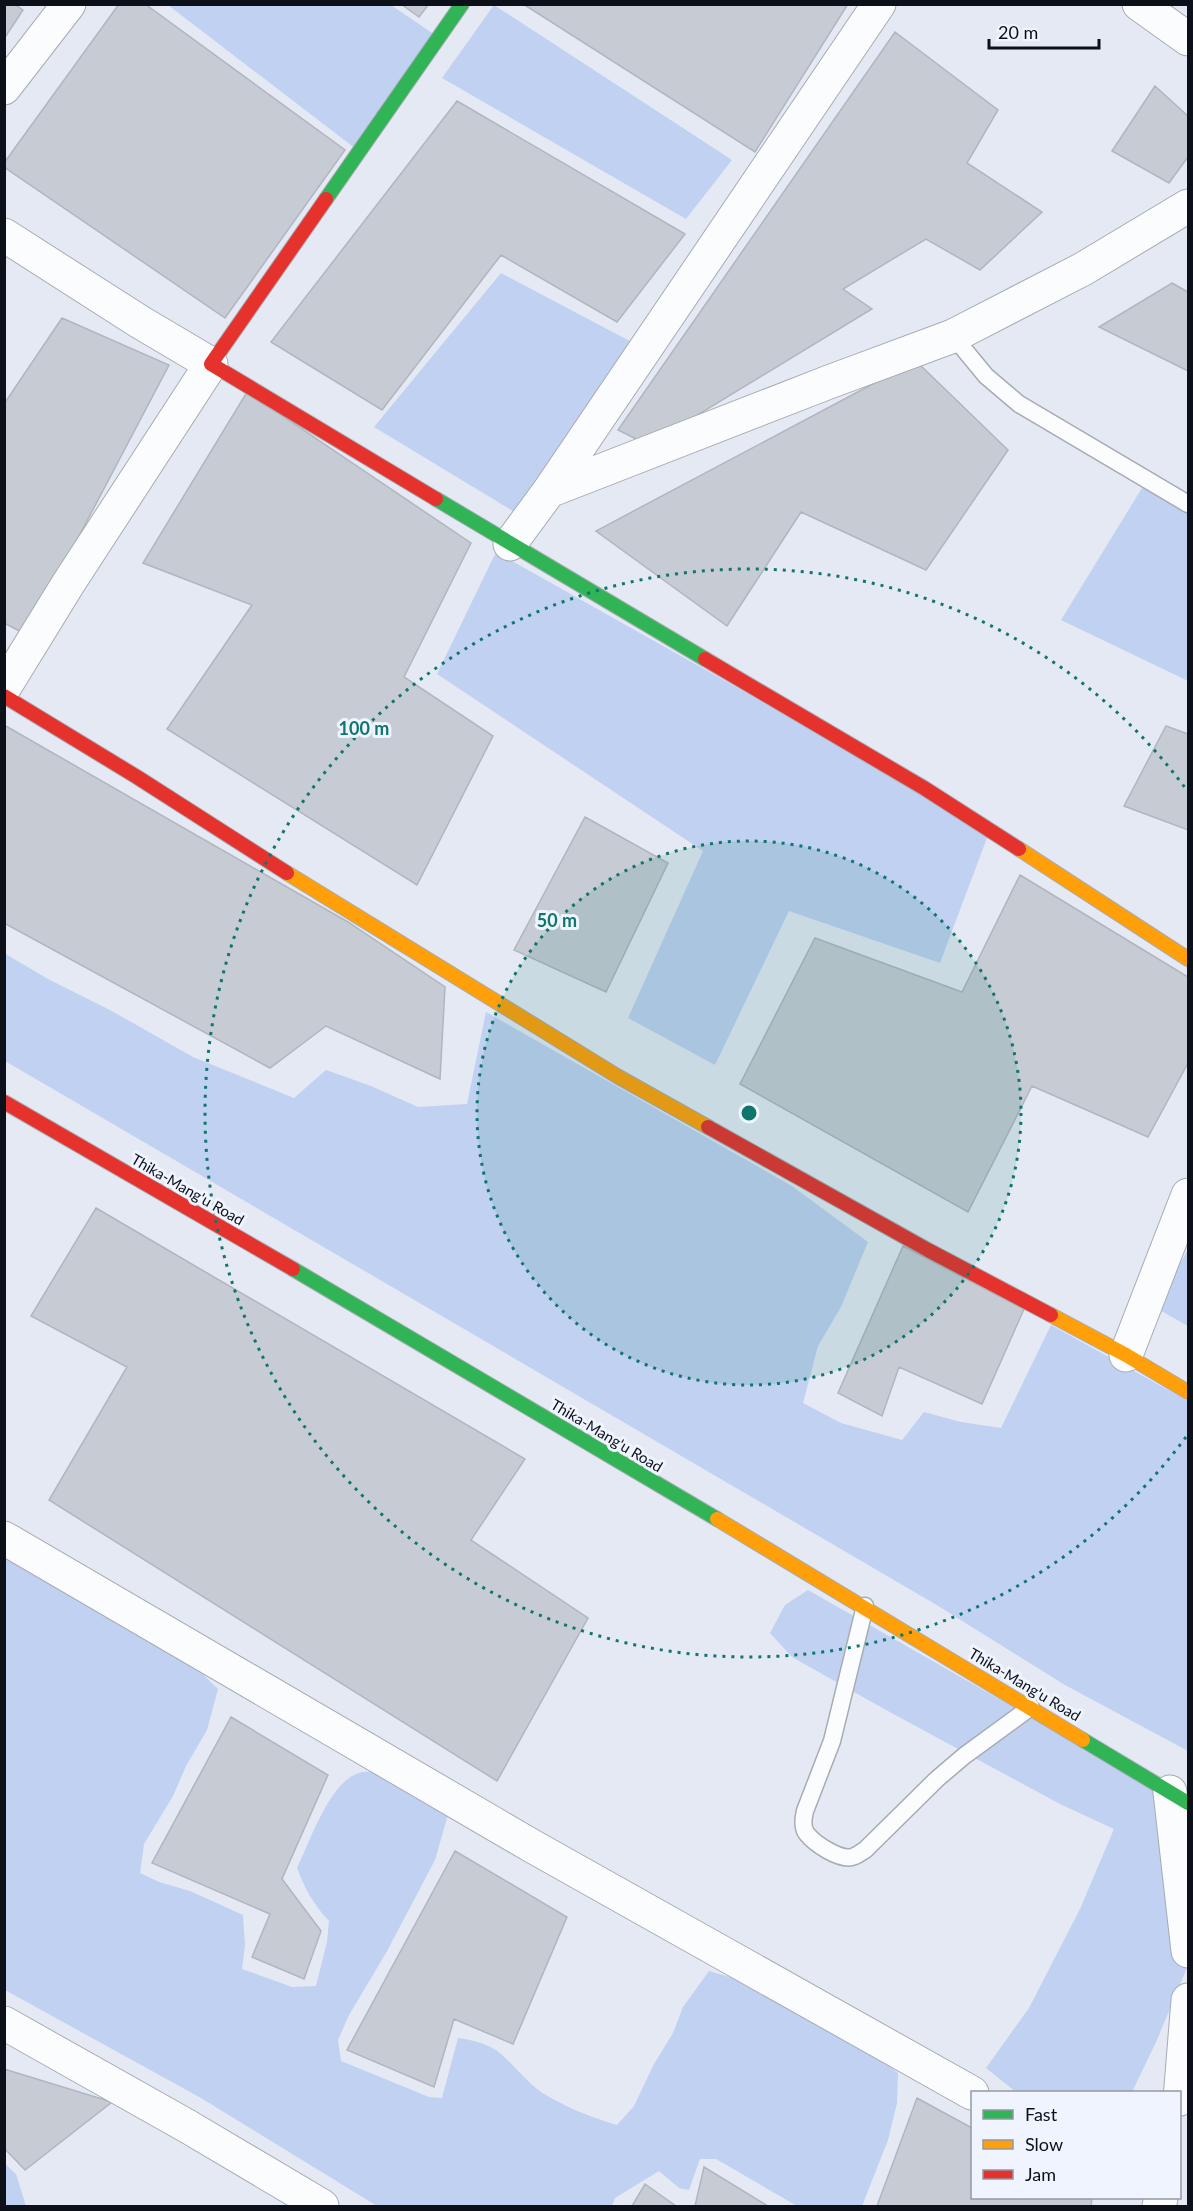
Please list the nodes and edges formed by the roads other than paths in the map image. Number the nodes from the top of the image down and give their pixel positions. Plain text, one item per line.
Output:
1 (69, 4) edge
2 (462, 4) edge
3 (879, 4) edge
4 (1139, 4) edge
5 (1188, 39) edge
6 (4, 88) edge
7 (1188, 206) edge
8 (4, 235) edge
9 (953, 336) junction
10 (211, 364) junction
11 (549, 491) junction
12 (1188, 504) edge
13 (510, 544) junction
14 (4, 688) edge
15 (4, 696) edge
16 (1188, 959) edge
17 (4, 1102) edge
18 (1188, 1195) edge
19 (1126, 1355) junction
20 (1188, 1392) edge
21 (4, 1538) edge
22 (865, 1606) junction
23 (1031, 1707) junction
24 (1179, 1798) edge
25 (1188, 1951) edge
26 (1188, 2000) edge
27 (4, 2023) edge
28 (1180, 2091) edge
29 (971, 2092) edge
30 (322, 2206) edge

1 - 6 street
2 - 10 main road
3 - 11 street
4 - 5 street
7 - 9 street
8 - 10 street
9 - 11 street
9 - 12 lane
10 - 13 main road
10 - 14 street
11 - 13 street
13 - 16 main road
15 - 19 main road
17 - 22 main road, Thika-Mang'u Road
18 - 19 street
19 - 20 main road
21 - 29 street
22 - 23 main road, Thika-Mang'u Road
22 - 23 lane
23 - 24 main road, Thika-Mang'u Road
24 - 25 street
26 - 28 street
27 - 30 street

